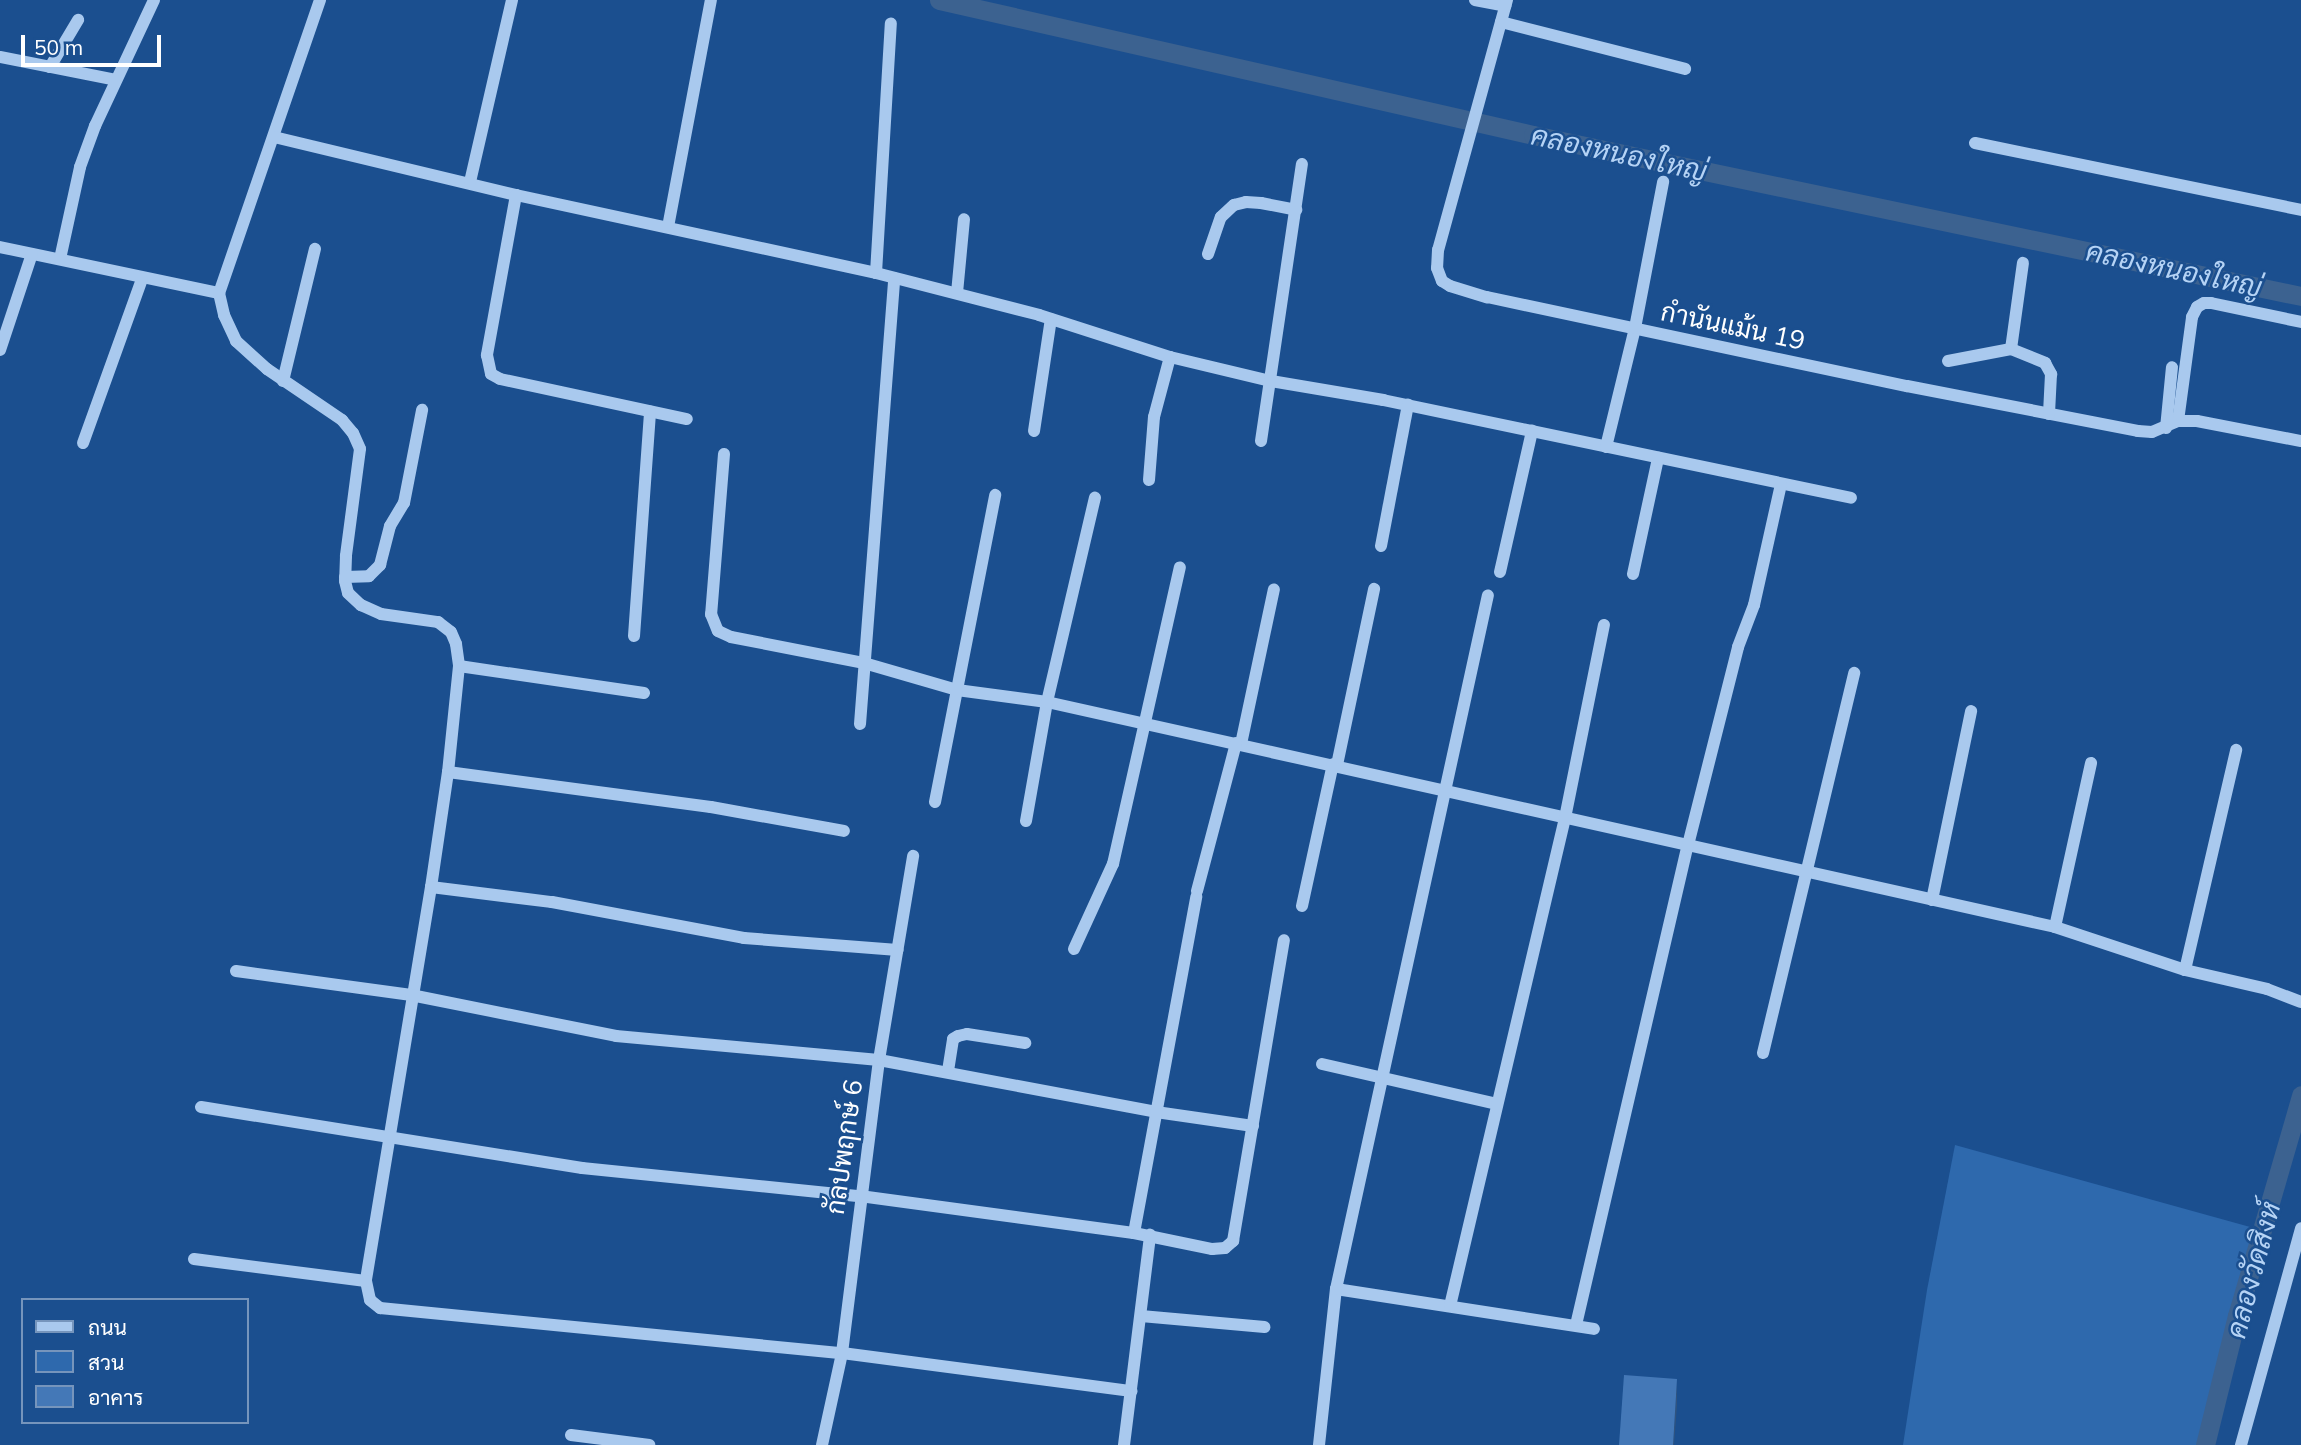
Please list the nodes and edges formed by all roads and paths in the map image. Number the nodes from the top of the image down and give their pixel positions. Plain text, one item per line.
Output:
1 (154, 0) edge
2 (320, 0) edge
3 (512, 0) edge
4 (710, 0) edge
5 (1475, 0) edge
6 (1506, 3) edge
7 (78, 20) dead end
8 (1501, 22) junction
9 (891, 23) dead end
10 (0, 57) edge
11 (50, 66) junction
12 (1685, 69) dead end
13 (117, 80) junction
14 (274, 137) junction
15 (1975, 143) dead end
16 (1302, 164) dead end
17 (470, 182) junction
18 (1663, 182) dead end
19 (516, 195) junction
20 (1296, 210) junction
21 (2301, 210) edge
22 (964, 219) dead end
23 (668, 227) junction
24 (0, 247) edge
25 (316, 249) dead end
26 (32, 254) junction
27 (1208, 254) dead end
28 (60, 259) junction
29 (2023, 263) dead end
30 (876, 273) junction
31 (894, 278) junction
32 (142, 279) junction
33 (219, 293) junction
34 (957, 293) junction
35 (1051, 319) junction
36 (2301, 322) edge
37 (1635, 328) junction
38 (2011, 349) junction
39 (0, 350) edge
40 (1170, 357) junction
41 (1948, 361) dead end
42 (2172, 367) dead end
43 (1271, 380) junction
44 (283, 381) junction
45 (1408, 405) junction
46 (422, 410) dead end
47 (650, 412) junction
48 (2049, 414) junction
49 (687, 419) dead end
50 (2179, 421) junction
51 (2166, 428) junction
52 (1034, 430) dead end
53 (1532, 431) junction
54 (1261, 441) dead end
55 (2301, 441) edge
56 (83, 443) dead end
57 (1606, 447) junction
58 (724, 454) dead end
59 (1658, 458) junction
60 (1149, 480) dead end
61 (1780, 484) junction
62 (995, 495) dead end
63 (1095, 498) dead end
64 (1851, 498) dead end
65 (1381, 546) dead end
66 (1180, 567) dead end
67 (1500, 572) dead end
68 (1633, 574) dead end
69 (345, 578) junction
70 (1274, 589) dead end
71 (1374, 589) dead end
72 (1488, 594) dead end
73 (1604, 625) dead end
74 (634, 636) dead end
75 (864, 663) junction
76 (458, 666) junction
77 (1854, 673) dead end
78 (957, 690) junction
79 (645, 693) dead end
80 (1047, 702) junction
81 (1971, 711) dead end
82 (1144, 723) junction
83 (860, 724) dead end
84 (1238, 744) junction
85 (2236, 750) dead end
86 (2091, 763) dead end
87 (1335, 765) junction
88 (448, 772) junction
89 (1444, 789) junction
90 (935, 802) dead end
91 (1565, 818) junction
92 (1026, 821) dead end
93 (844, 831) dead end
94 (1688, 845) junction
95 (913, 856) dead end
96 (1808, 872) junction
97 (431, 887) junction
98 (1932, 900) junction
99 (1303, 906) dead end
100 (2055, 927) junction
101 (1284, 940) dead end
102 (1074, 949) dead end
103 (898, 950) junction
104 (2185, 970) junction
105 (236, 971) dead end
106 (411, 996) junction
107 (2301, 1002) edge
108 (1025, 1043) dead end
109 (1763, 1053) dead end
110 (879, 1060) junction
111 (1322, 1064) dead end
112 (948, 1072) junction
113 (1382, 1076) junction
114 (1496, 1104) junction
115 (201, 1107) dead end
116 (1156, 1112) junction
117 (1253, 1126) junction
118 (390, 1139) junction
119 (860, 1196) junction
120 (1134, 1233) junction
121 (2300, 1234) edge
122 (1150, 1236) junction
123 (194, 1259) dead end
124 (2287, 1277) junction
125 (2301, 1277) edge
126 (366, 1281) junction
127 (1336, 1289) junction
128 (1450, 1306) junction
129 (1141, 1316) junction
130 (1576, 1325) junction
131 (1265, 1326) dead end
132 (1594, 1329) dead end
133 (842, 1353) junction
134 (1132, 1391) junction
135 (571, 1435) dead end
136 (649, 1445) edge
137 (822, 1445) edge
138 (1124, 1445) edge
139 (1319, 1445) edge
140 (2241, 1445) edge

1 - 13 street
2 - 14 street
3 - 17 street
4 - 23 street
5 - 6 street
6 - 8 street, กำนันแม้น 19
7 - 11 street
8 - 12 street
8 - 37 street, กำนันแม้น 19
9 - 30 street
10 - 11 street
11 - 13 street
13 - 28 street
14 - 17 street
14 - 33 street
15 - 21 street
16 - 20 street
17 - 19 street
18 - 37 street
19 - 23 street
19 - 47 street
20 - 27 street
20 - 43 street
22 - 34 street
23 - 30 street
24 - 26 street
25 - 44 street
26 - 28 street
26 - 39 street
28 - 32 street
29 - 38 street
30 - 31 street
31 - 34 street
31 - 75 street
32 - 33 street
32 - 56 street
33 - 44 street
34 - 35 street
35 - 40 street
35 - 52 street
36 - 50 street
37 - 48 street, กำนันแม้น 19
37 - 57 street
38 - 41 street
38 - 48 street
40 - 43 street
40 - 60 street
42 - 51 street
43 - 45 street
43 - 54 street
44 - 69 street
45 - 53 street
45 - 65 street
46 - 69 street
47 - 49 street
47 - 74 street
48 - 51 street, กำนันแม้น 19
50 - 51 street, กำนันแม้น 19
50 - 55 street
53 - 57 street
53 - 67 street
57 - 59 street
58 - 75 street
59 - 61 street
59 - 68 street
61 - 64 street
61 - 94 street
62 - 78 street
63 - 80 street
66 - 82 street
69 - 76 street
70 - 84 street
71 - 87 street
72 - 89 street
73 - 91 street
75 - 78 street
75 - 83 street
76 - 79 street
76 - 88 street
77 - 96 street
78 - 80 street
78 - 90 street
80 - 82 street
80 - 92 street
81 - 98 street
82 - 84 street
82 - 102 street
84 - 87 street
84 - 116 street
85 - 104 street
86 - 100 street
87 - 89 street
87 - 99 street
88 - 93 street
88 - 97 street
89 - 91 street
89 - 113 street
91 - 94 street
91 - 114 street
94 - 96 street
94 - 130 street
95 - 103 street, กัลปพฤกษ์ 6
96 - 98 street
96 - 109 street
97 - 103 street
97 - 106 street
98 - 100 street
100 - 104 street
101 - 117 street
103 - 110 street, กัลปพฤกษ์ 6
104 - 107 street
105 - 106 street
106 - 110 street
106 - 118 street
108 - 112 street
110 - 112 street
110 - 119 street, กัลปพฤกษ์ 6
111 - 113 street
112 - 116 street
113 - 114 street
113 - 127 street
114 - 128 street
115 - 118 street
116 - 117 street
116 - 120 street
117 - 122 street
118 - 119 street
118 - 126 street
119 - 120 street
119 - 133 street, กัลปพฤกษ์ 6
120 - 122 street
121 - 124 street
122 - 129 street
123 - 126 street
124 - 125 street
124 - 140 street
126 - 133 street
127 - 128 street
127 - 139 street
128 - 130 street
129 - 131 street
129 - 134 street
130 - 132 street
133 - 134 street
133 - 137 street, กัลปพฤกษ์ 6
134 - 138 street
135 - 136 street

